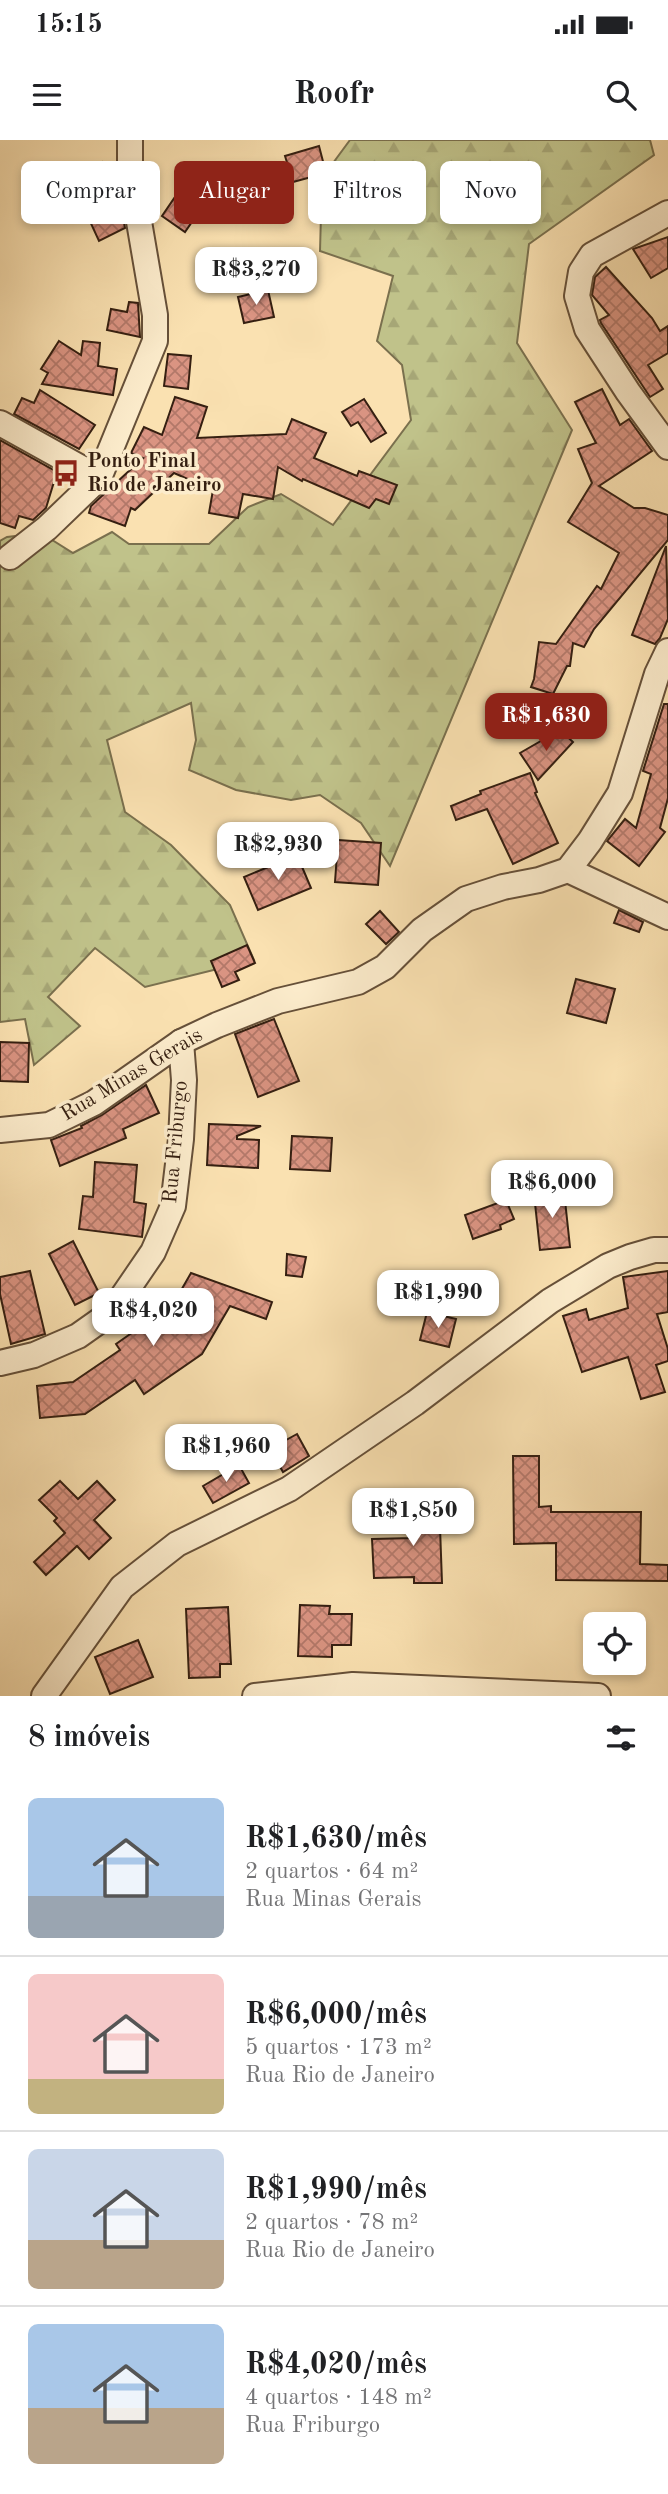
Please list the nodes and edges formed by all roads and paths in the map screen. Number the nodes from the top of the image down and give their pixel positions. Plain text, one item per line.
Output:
1 (130, 140) edge
2 (668, 213) edge
3 (0, 424) edge
4 (668, 447) edge
5 (99, 478) junction
6 (10, 557) dead end
7 (668, 651) edge
8 (568, 870) junction
9 (668, 918) edge
10 (181, 1042) junction
11 (0, 1130) edge
12 (668, 1250) edge
13 (0, 1363) edge
14 (268, 1695) edge
15 (44, 1696) edge
16 (598, 1696) edge

1 - 5 street
2 - 4 street
3 - 5 street
5 - 6 street
7 - 8 street
8 - 9 street
8 - 10 street, Rua Minas Gerais
10 - 11 street, Rua Minas Gerais
10 - 13 street, Rua Friburgo
12 - 15 street
14 - 16 street

